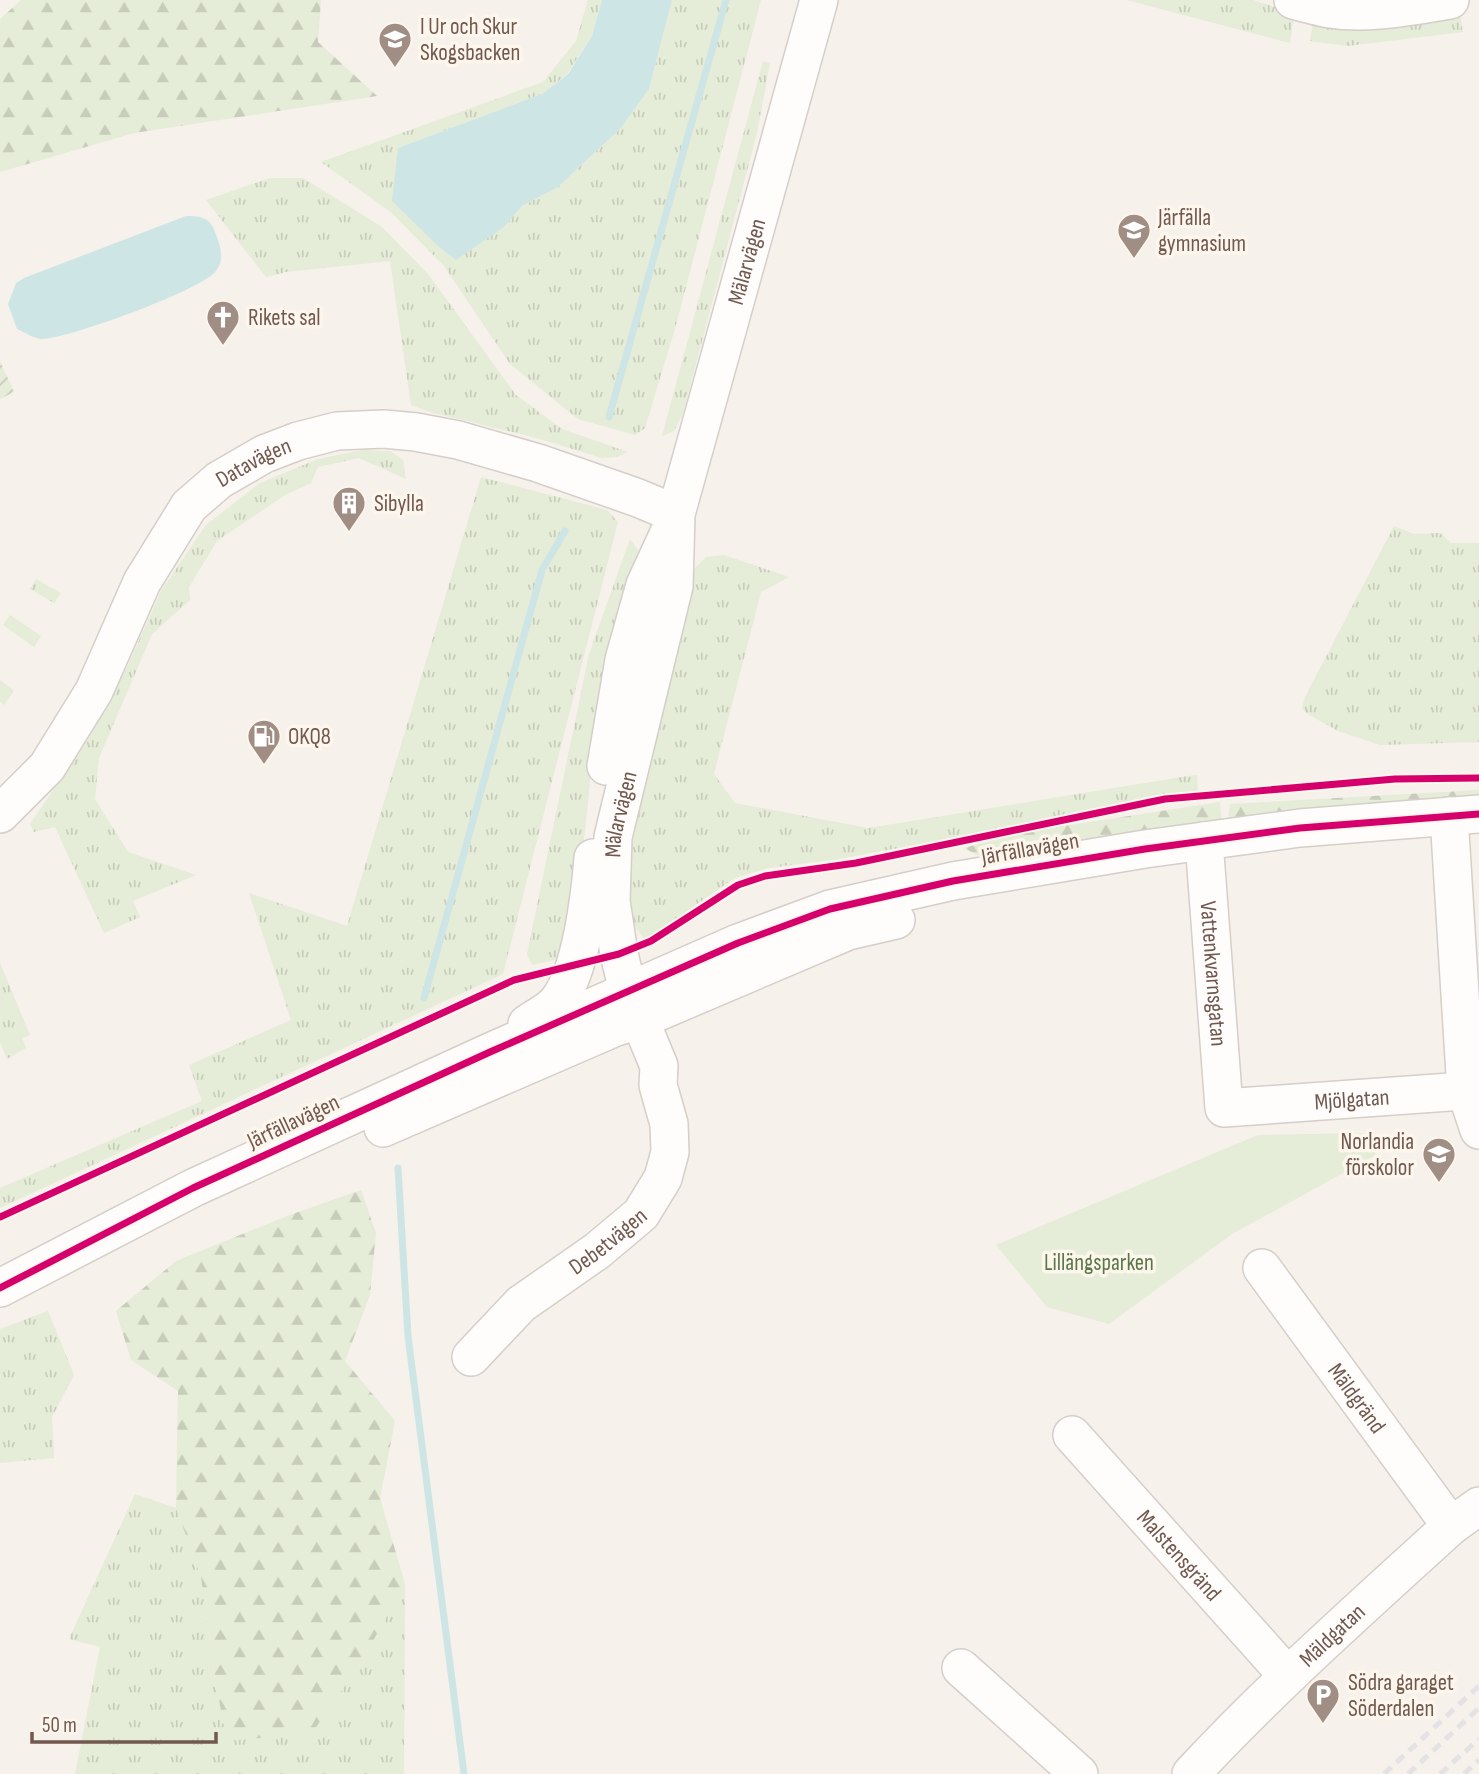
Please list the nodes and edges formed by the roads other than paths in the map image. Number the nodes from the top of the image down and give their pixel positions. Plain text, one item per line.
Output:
1 (819, 0) edge
2 (1293, 0) edge
3 (1450, 0) edge
4 (675, 519) junction
5 (0, 814) edge
6 (1464, 827) edge
7 (1205, 850) junction
8 (601, 893) junction
9 (738, 943) junction
10 (622, 1009) junction
11 (490, 1052) junction
12 (1472, 1091) edge
13 (1224, 1108) joint
14 (1479, 1130) edge
15 (1262, 1268) dead end
16 (38, 1269) junction
17 (0, 1288) edge
18 (471, 1357) dead end
19 (1072, 1435) dead end
20 (1465, 1516) edge
21 (961, 1668) dead end
22 (1287, 1675) junction
23 (1079, 1774) edge
24 (1191, 1774) edge

1 - 4 street, Mälarvägen
2 - 3 street
4 - 5 street, Datavägen
4 - 8 street, Mälarvägen
6 - 7 street, Järfällavägen
6 - 12 street
7 - 9 street, Järfällavägen
7 - 10 street, Järfällavägen
7 - 13 street, Vattenkvarnsgatan
8 - 9 street, Mälarvägen
8 - 10 street
8 - 11 street, Järfällavägen
9 - 10 street, Järfällavägen
10 - 11 street, Järfällavägen
10 - 16 street, Järfällavägen
10 - 18 street, Debetvägen
11 - 16 street, Järfällavägen
12 - 13 street, Mjölgatan
12 - 14 street
15 - 20 street, Mäldgränd
16 - 17 street, Järfällavägen
19 - 22 street, Malstensgränd
20 - 22 street, Mäldgatan
21 - 23 street
22 - 24 street, Mäldgatan

